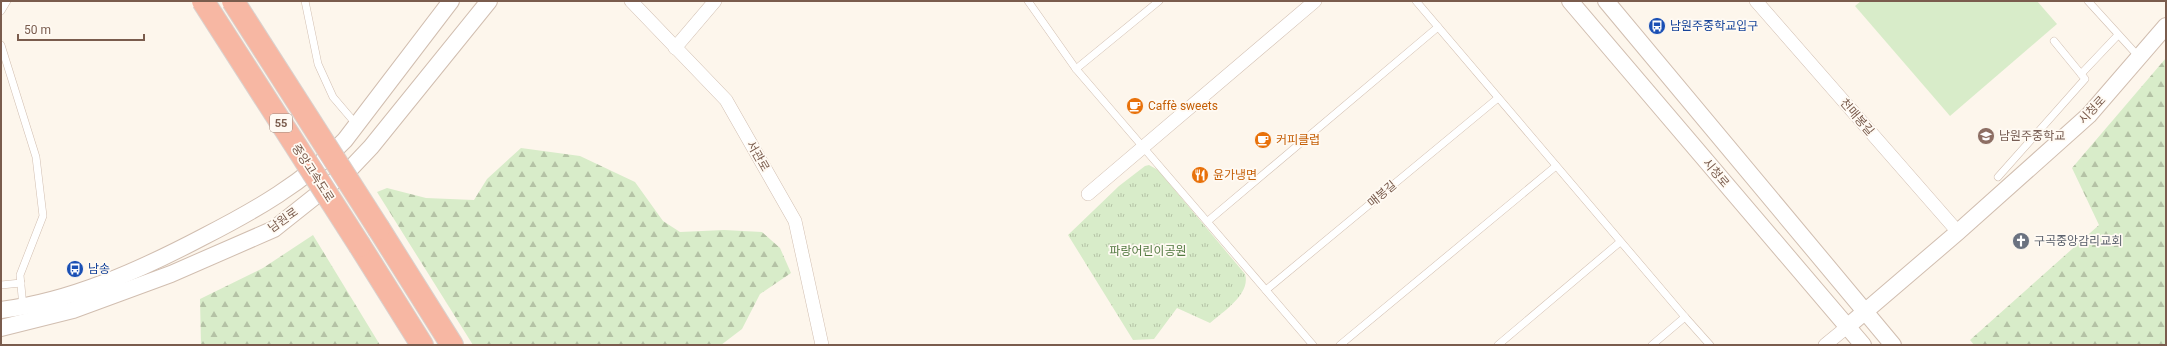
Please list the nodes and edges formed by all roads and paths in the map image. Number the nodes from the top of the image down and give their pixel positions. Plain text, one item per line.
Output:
1 (7, 1) edge
2 (203, 1) edge
3 (233, 1) edge
4 (305, 1) edge
5 (451, 1) edge
6 (489, 1) edge
7 (631, 1) edge
8 (715, 1) edge
9 (1028, 1) edge
10 (1159, 1) edge
11 (1316, 1) edge
12 (1416, 1) edge
13 (1570, 1) edge
14 (1606, 1) edge
15 (1756, 1) edge
16 (2088, 1) edge
17 (1, 11) edge
18 (2166, 26) edge
19 (1438, 27) junction
20 (2118, 35) junction
21 (2054, 41) dead end
22 (1, 45) edge
23 (675, 48) junction
24 (2139, 57) junction
25 (1076, 69) junction
26 (2081, 74) junction
27 (1498, 98) junction
28 (356, 124) junction
29 (1143, 146) junction
30 (1556, 166) junction
31 (1998, 177) dead end
32 (1088, 194) dead end
33 (1208, 221) junction
34 (1958, 232) junction
35 (1620, 242) junction
36 (21, 283) junction
37 (1, 285) edge
38 (1266, 290) junction
39 (23, 307) junction
40 (1, 310) edge
41 (1865, 311) junction
42 (1685, 316) junction
43 (1847, 327) junction
44 (1, 328) edge
45 (422, 345) edge
46 (452, 345) edge
47 (822, 345) edge
48 (1313, 345) edge
49 (1340, 345) edge
50 (1498, 345) edge
51 (1652, 345) edge
52 (1710, 345) edge
53 (1825, 345) edge
54 (1863, 345) edge
55 (1893, 345) edge

1 - 17 lane
2 - 45 highway, 중앙고속도로 / 55, bridge
3 - 46 highway, 중앙고속도로 / 55, bridge
4 - 28 lane
5 - 28 street, 남원로
6 - 44 street, 남원로
7 - 23 street, 서관로
8 - 23 street
9 - 25 lane
10 - 25 lane
11 - 29 street
12 - 19 lane
13 - 43 street, 시청로
14 - 41 street
15 - 34 street, 천매봉길
16 - 20 lane
18 - 24 street, 시청로
19 - 27 lane
19 - 33 lane
20 - 24 lane
20 - 26 lane
21 - 26 lane
22 - 36 lane
23 - 47 street, 서관로
24 - 34 street, 시청로
25 - 29 lane
26 - 31 lane
27 - 30 lane
27 - 38 lane, 매봉길
28 - 39 street, 남원로
29 - 32 street
29 - 33 lane
30 - 35 lane
30 - 49 lane
33 - 38 lane
34 - 41 street, 시청로
35 - 42 lane
35 - 50 lane
36 - 37 lane
36 - 39 lane
38 - 48 lane
39 - 40 street, 남원로
41 - 43 street, 시청로
41 - 55 street
42 - 51 lane
42 - 52 lane
43 - 53 street
43 - 54 street, 시청로

